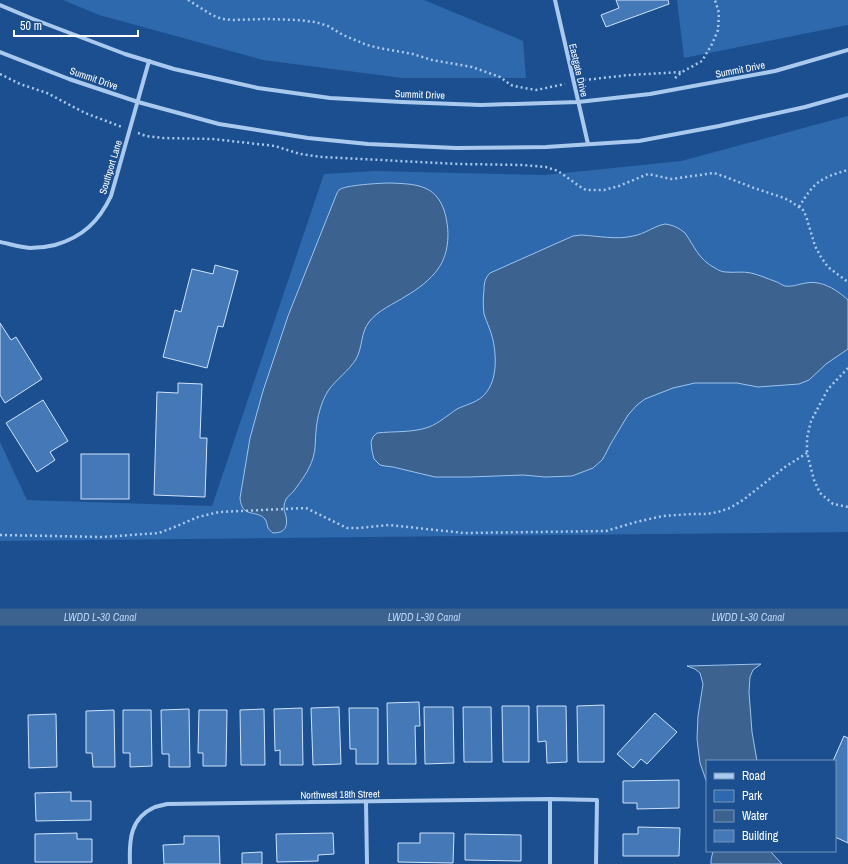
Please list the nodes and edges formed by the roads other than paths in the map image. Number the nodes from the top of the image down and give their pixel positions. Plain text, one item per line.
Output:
1 (555, 0) edge
2 (0, 5) edge
3 (848, 50) edge
4 (0, 52) edge
5 (149, 61) junction
6 (848, 94) edge
7 (138, 102) junction
8 (578, 102) junction
9 (588, 144) junction
10 (0, 242) edge
11 (550, 799) junction
12 (366, 802) junction
13 (130, 864) edge
14 (367, 864) edge
15 (550, 864) edge
16 (596, 864) edge

1 - 8 street, Eastgate Drive
2 - 5 street, Summit Drive
3 - 8 street, Summit Drive
4 - 7 street, Summit Drive
5 - 7 street, Southport Lane
5 - 8 street, Summit Drive
6 - 9 street, Summit Drive
7 - 9 street, Summit Drive
7 - 10 street, Southport Lane
8 - 9 street, Eastgate Drive
11 - 12 street, Northwest 18th Street
11 - 15 street
11 - 16 street, Northwest 18th Street
12 - 13 street, Northwest 18th Street
12 - 14 street

